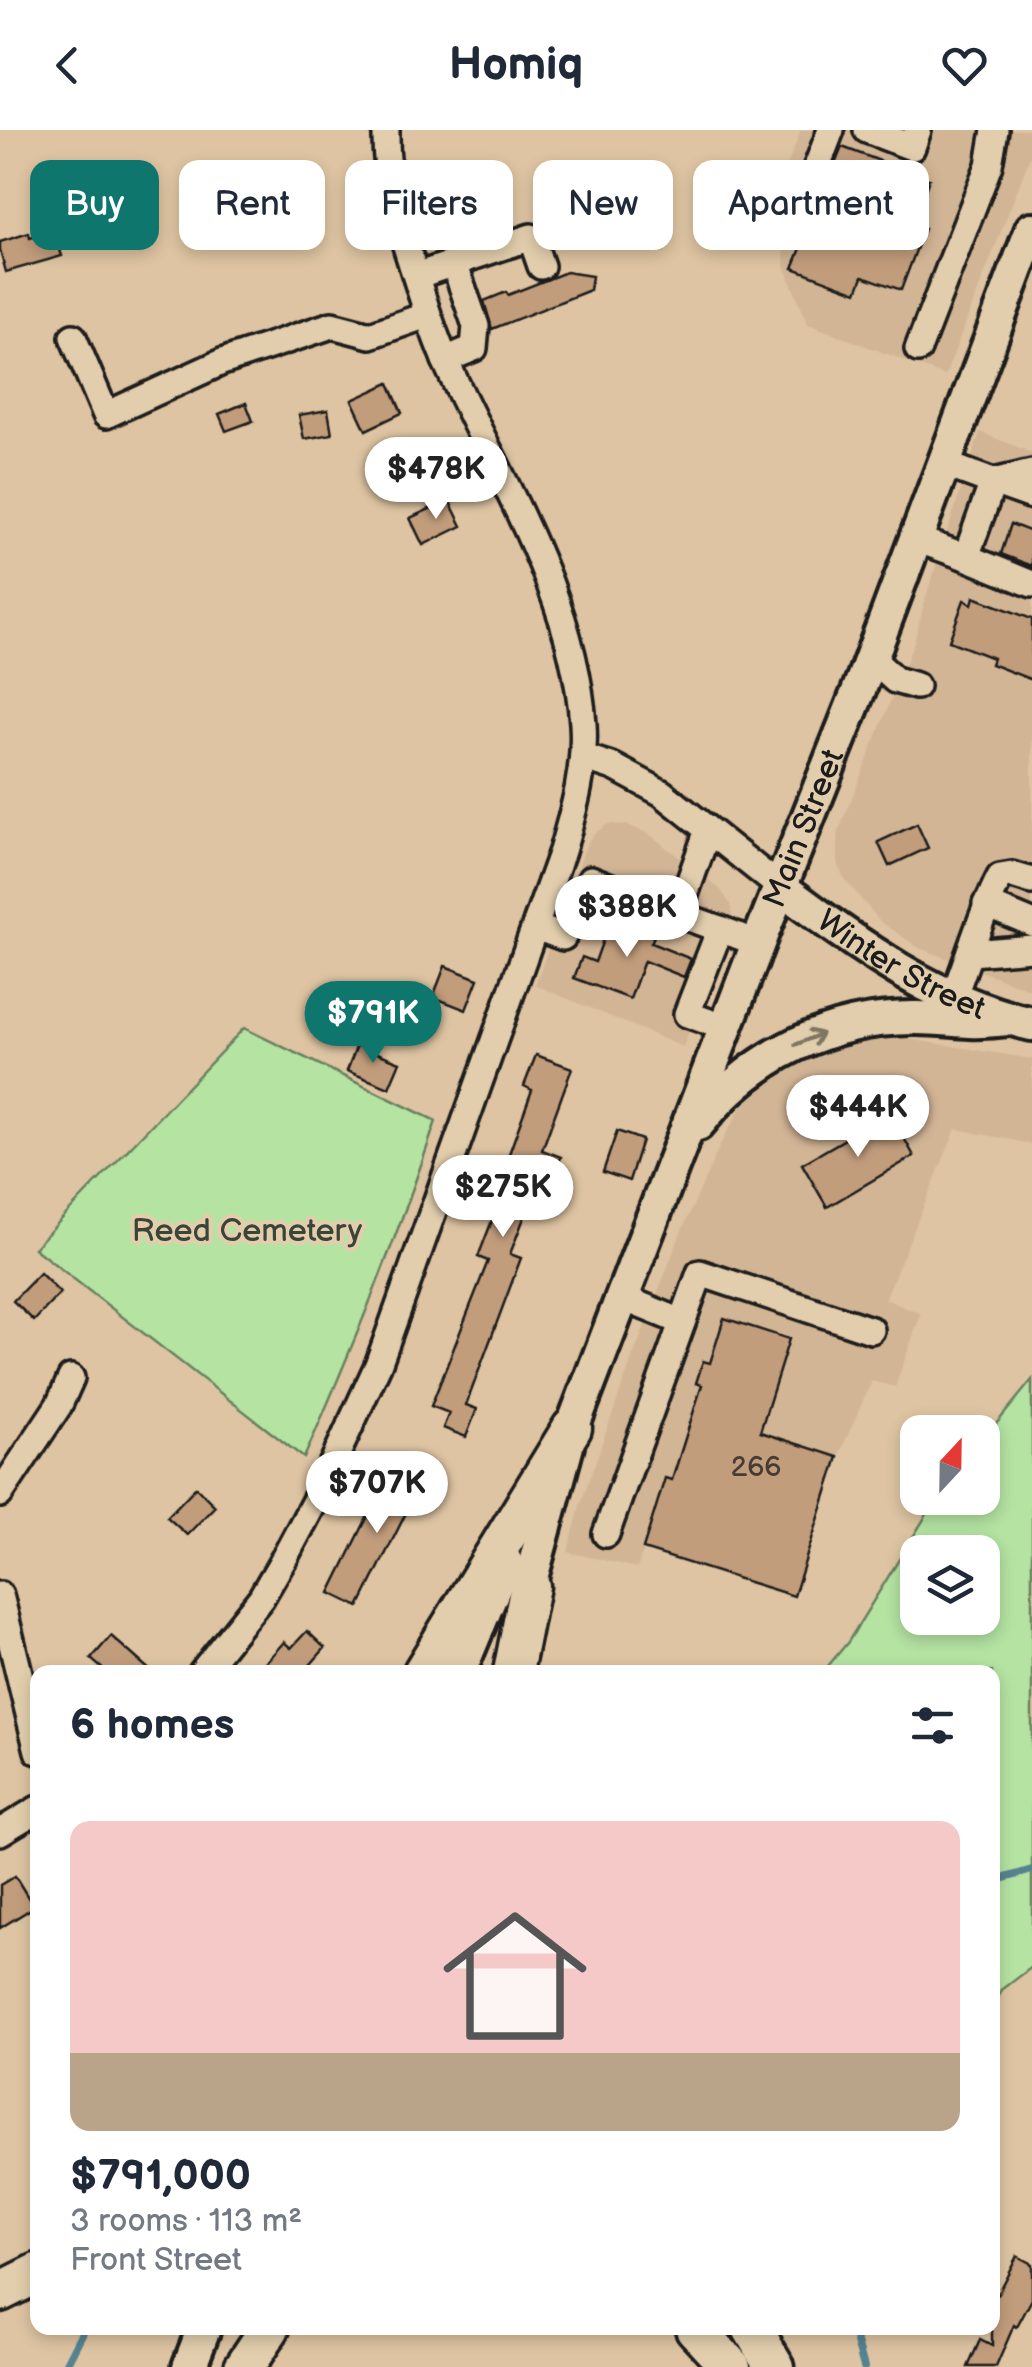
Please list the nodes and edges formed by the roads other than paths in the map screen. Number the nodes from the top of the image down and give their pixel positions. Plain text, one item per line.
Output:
1 (386, 130) edge
2 (831, 130) edge
3 (867, 130) edge
4 (918, 130) edge
5 (994, 130) edge
6 (819, 160) edge
7 (1032, 229) edge
8 (454, 263) junction
9 (541, 266) dead end
10 (1026, 266) edge
11 (416, 276) junction
12 (427, 315) junction
13 (73, 337) dead end
14 (918, 350) dead end
15 (445, 360) junction
16 (944, 464) junction
17 (1032, 472) edge
18 (994, 482) junction
19 (1032, 496) edge
20 (916, 538) junction
21 (966, 557) junction
22 (1032, 584) edge
23 (871, 658) junction
24 (916, 686) dead end
25 (583, 757) junction
26 (708, 830) junction
27 (1032, 881) edge
28 (780, 887) junction
29 (986, 904) junction
30 (678, 914) junction
31 (1032, 923) edge
32 (536, 926) junction
33 (720, 930) junction
34 (758, 943) junction
35 (1032, 948) edge
36 (972, 952) junction
37 (953, 997) junction
38 (1020, 1022) edge
39 (726, 1028) junction
40 (682, 1144) junction
41 (622, 1298) junction
42 (682, 1322) junction
43 (871, 1330) dead end
44 (71, 1378) dead end
45 (572, 1428) junction
46 (0, 1494) edge
47 (606, 1534) dead end
48 (530, 1586) junction
49 (0, 1594) edge
50 (208, 1665) edge
51 (427, 1665) edge
52 (462, 1665) edge
53 (504, 1665) edge
54 (514, 1665) edge
55 (30, 1718) edge
56 (30, 1814) edge
57 (0, 1832) edge
58 (30, 2277) edge
59 (0, 2292) edge
60 (201, 2335) edge
61 (249, 2335) edge
62 (265, 2335) edge
63 (702, 2335) edge
64 (756, 2335) edge
65 (189, 2367) edge
66 (235, 2367) edge
67 (244, 2367) edge
68 (732, 2367) edge
69 (775, 2367) edge

1 - 11 street
2 - 6 street
3 - 4 street
5 - 14 street
7 - 10 main road, Main Street
8 - 9 street
8 - 11 street
8 - 15 street
10 - 16 main road, Main Street
11 - 12 street
12 - 13 street
12 - 15 street
15 - 25 street
16 - 18 street
16 - 20 main road, Main Street
17 - 18 street
18 - 19 street
18 - 21 street
20 - 21 street
20 - 23 main road, Main Street
21 - 22 street
23 - 24 street
23 - 28 main road, Main Street
25 - 26 street, Winter Street
25 - 32 street
26 - 28 street, Winter Street
26 - 30 street
27 - 29 street
28 - 34 main road, Main Street
28 - 37 main road, Winter Street
29 - 31 street
29 - 36 street
30 - 32 street
30 - 33 street
32 - 50 street
33 - 34 street
33 - 39 street
34 - 39 main road, Main Street
35 - 36 street
36 - 37 street
37 - 38 main road, Winter Street
40 -> 38 main road
39 - 40 main road, Main Street
40 - 41 main road, Main Street
41 - 42 street
41 - 45 main road, Main Street
42 - 43 street
42 - 47 street
44 - 46 street
45 - 48 main road, Main Street
45 - 51 highway
45 - 52 main road, Main Street
48 - 53 main road, Main Street
48 - 54 highway
49 - 55 street
56 - 57 street
58 - 59 highway
60 - 65 main road
61 - 66 main road
62 - 67 highway
63 - 68 highway
64 - 69 highway

